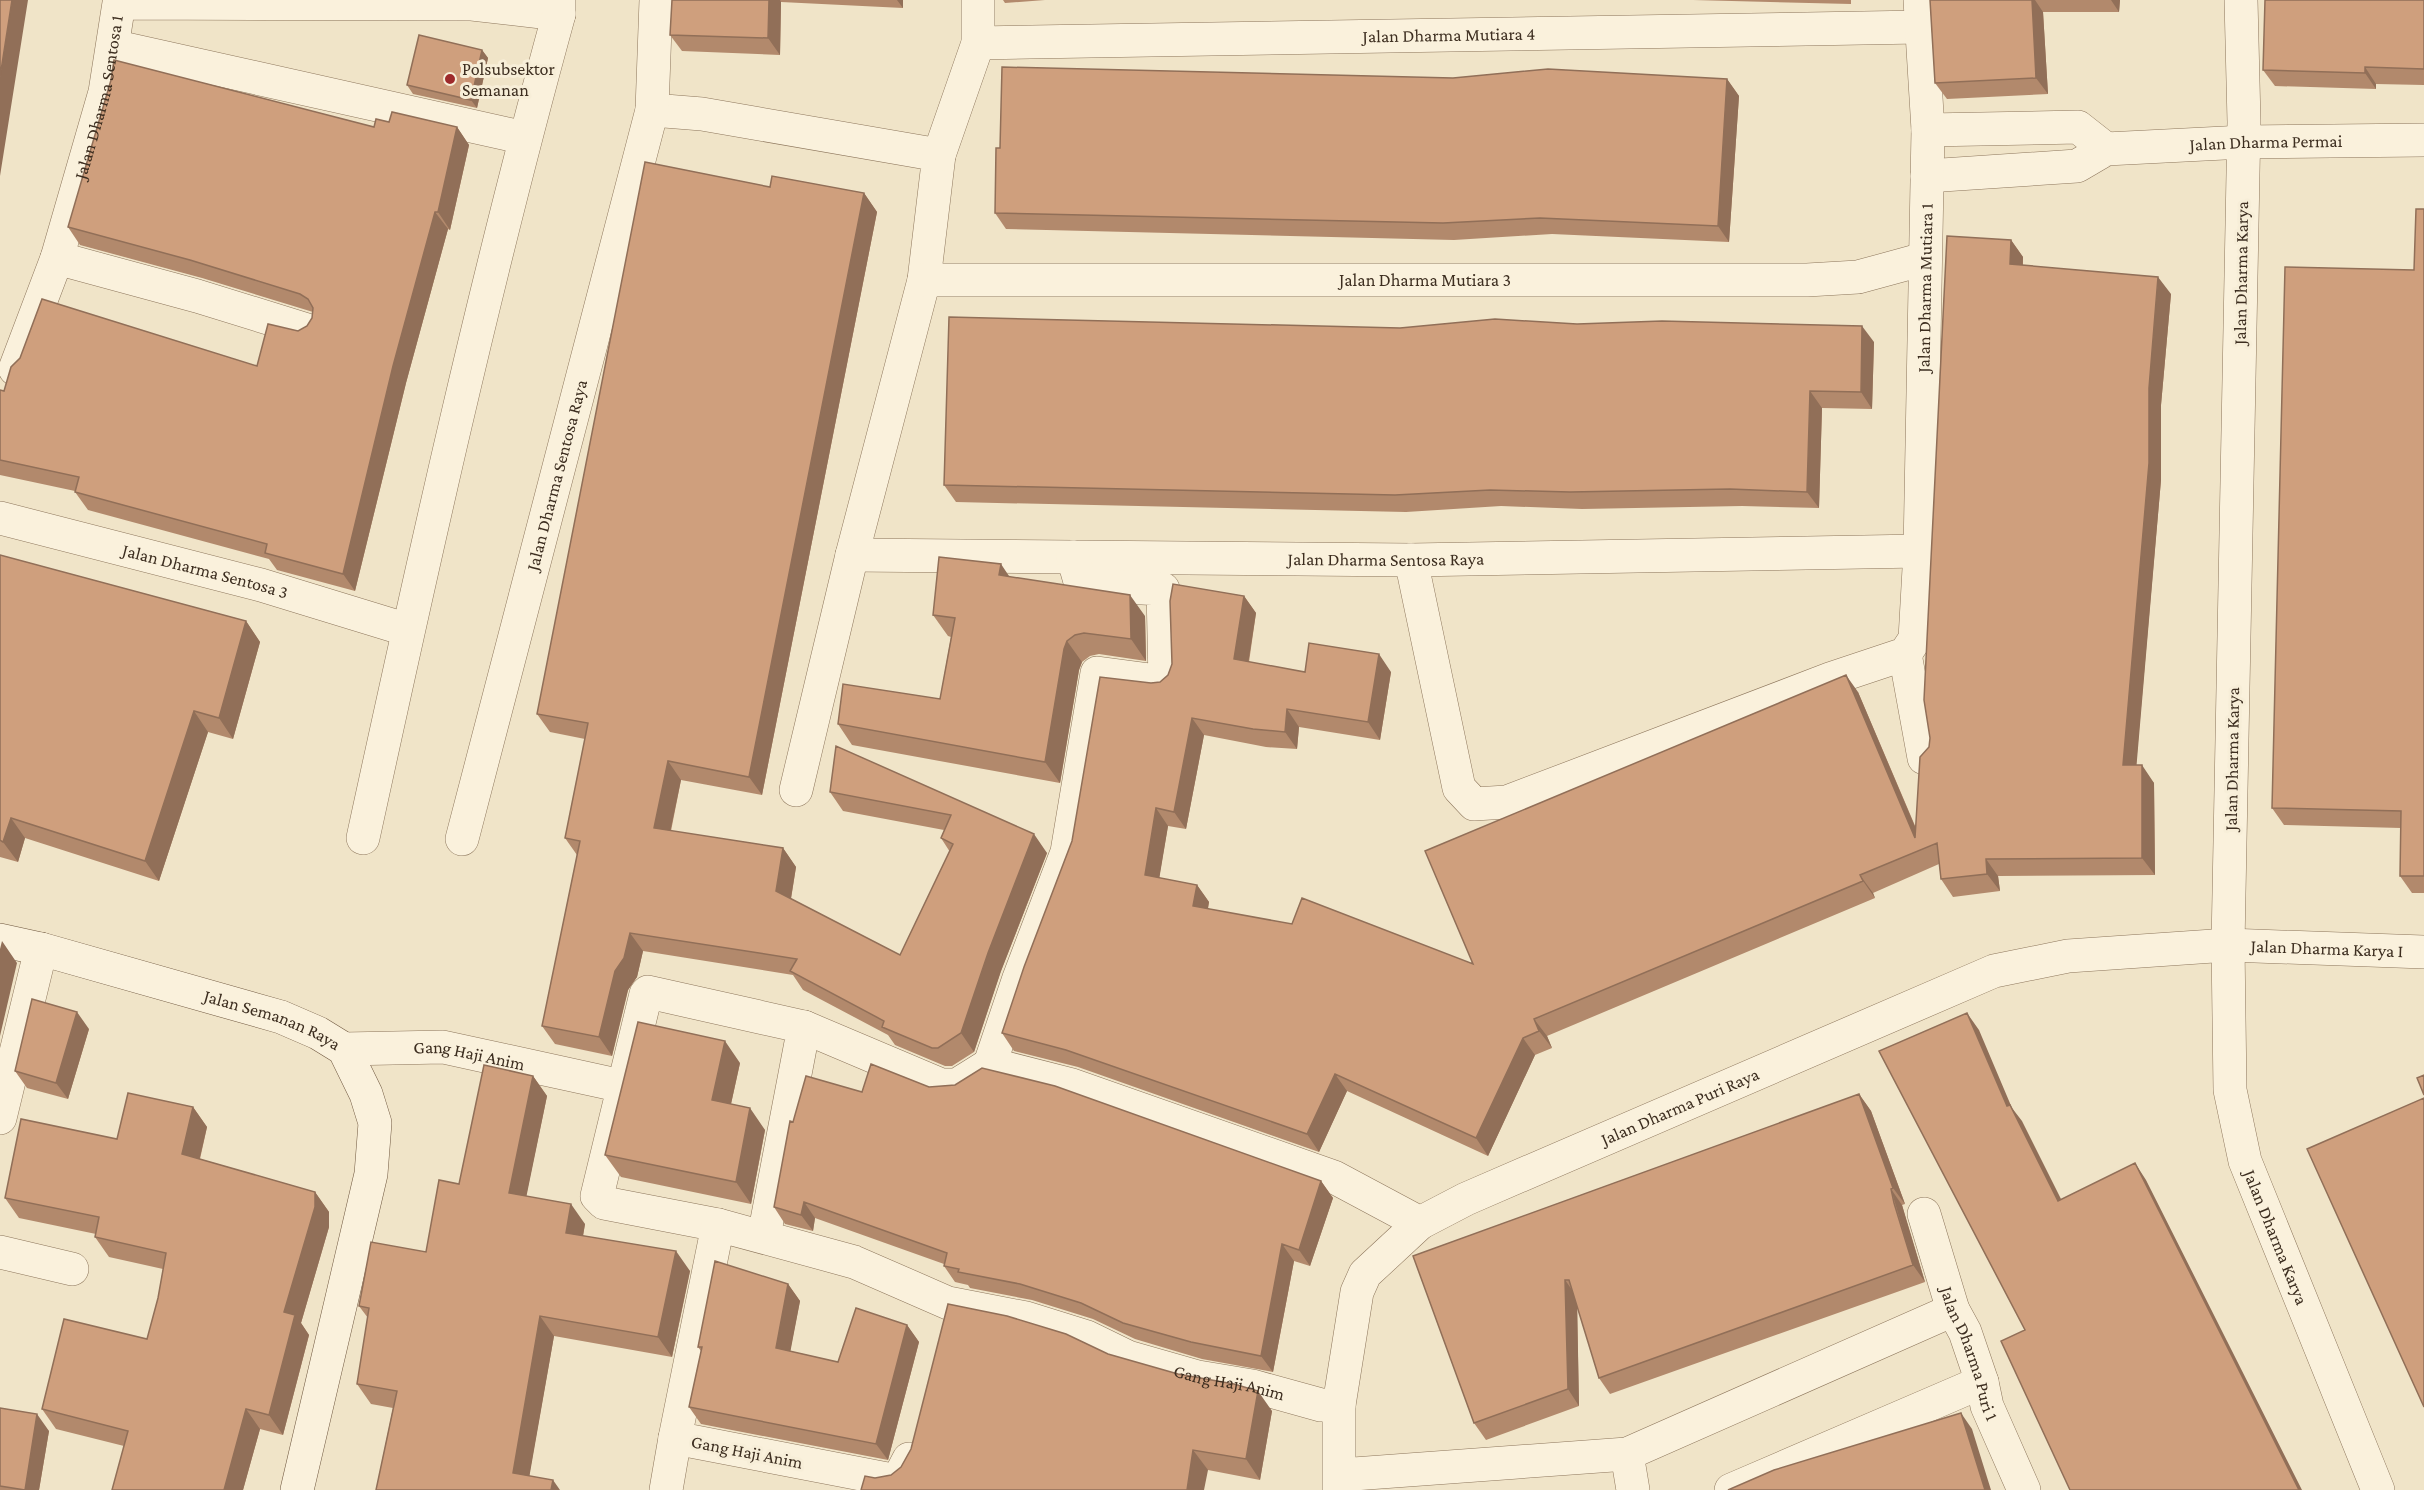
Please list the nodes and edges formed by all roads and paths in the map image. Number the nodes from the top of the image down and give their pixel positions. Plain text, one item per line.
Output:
1 (656, 0) edge
2 (978, 0) edge
3 (2241, 0) edge
4 (119, 1) edge
5 (559, 7) edge
6 (1920, 14) edge
7 (978, 43) junction
8 (113, 46) junction
9 (652, 110) junction
10 (1928, 130) junction
11 (525, 138) junction
12 (2424, 140) edge
13 (2244, 142) junction
14 (2106, 149) junction
15 (939, 155) junction
16 (1927, 176) junction
17 (57, 258) junction
18 (1924, 259) junction
19 (924, 280) junction
20 (307, 330) edge
21 (15, 369) edge
22 (0, 518) edge
23 (1920, 551) junction
24 (852, 555) junction
25 (1073, 557) junction
26 (1411, 560) junction
27 (408, 630) junction
28 (1905, 654) junction
29 (1924, 758) edge
30 (796, 790) dead end
31 (363, 838) dead end
32 (462, 839) dead end
33 (0, 940) edge
34 (2228, 945) junction
35 (41, 950) junction
36 (2424, 951) edge
37 (804, 1027) junction
38 (344, 1049) junction
39 (990, 1064) junction
40 (622, 1086) junction
41 (0, 1118) edge
42 (1924, 1214) dead end
43 (1420, 1223) junction
44 (718, 1225) junction
45 (764, 1236) junction
46 (0, 1252) edge
47 (72, 1269) dead end
48 (1953, 1310) junction
49 (1982, 1382) junction
50 (1339, 1405) junction
51 (916, 1430) edge
52 (675, 1438) junction
53 (1627, 1454) junction
54 (1339, 1483) edge
55 (297, 1490) edge
56 (666, 1490) edge
57 (1633, 1490) edge
58 (1731, 1490) edge
59 (2024, 1490) edge
60 (2378, 1490) edge

1 - 9 street, Jalan Dharma Sentosa Raya
2 - 7 street
3 - 13 street, Jalan Dharma Karya
4 - 5 street, Jalan Dharma Sentosa 1
4 - 8 street, Jalan Dharma Sentosa 1
5 - 11 street
6 - 7 street, Jalan Dharma Mutiara 4
6 - 10 street, Jalan Dharma Mutiara 1
7 - 15 street
8 - 11 street
8 - 17 street, Jalan Dharma Sentosa 1
9 - 15 street
9 - 32 street, Jalan Dharma Sentosa Raya
10 - 14 street
10 - 16 street, Jalan Dharma Mutiara 1
11 - 27 street
12 - 13 street, Jalan Dharma Permai
13 - 14 street, Jalan Dharma Permai
13 - 34 street, Jalan Dharma Karya
14 - 16 street, Jalan Dharma Permai
15 - 19 street
16 - 18 street, Jalan Dharma Mutiara 1
17 - 20 street
17 - 21 street, Jalan Dharma Sentosa 1
18 - 19 street, Jalan Dharma Mutiara 3
18 - 23 street, Jalan Dharma Mutiara 1
19 - 24 street
22 - 27 street, Jalan Dharma Sentosa 3
23 - 26 street, Jalan Dharma Sentosa Raya
23 - 28 street, Jalan Dharma Mutiara 1
24 - 25 street, Jalan Dharma Sentosa Raya
24 - 30 street
25 - 26 street, Jalan Dharma Sentosa Raya
25 - 39 street
26 - 28 street
27 - 31 street
28 - 29 street
33 - 35 street, Jalan Semanan Raya
34 - 36 street, Jalan Dharma Karya I
34 - 43 street, Jalan Dharma Puri Raya
34 - 60 street, Jalan Dharma Karya
35 - 38 street, Jalan Semanan Raya
35 - 41 street
37 - 39 street
37 - 40 street
37 - 45 street
38 - 40 street, Gang Haji Anim
38 - 55 street, Jalan Semanan Raya
39 - 43 street
40 - 44 street
42 - 48 street, Jalan Dharma Puri 1
43 - 50 street, Jalan Dharma Puri Raya
44 - 45 street, Gang Haji Anim
44 - 52 street, Gang Haji Anim
45 - 50 street, Gang Haji Anim
46 - 47 street
48 - 49 street, Jalan Dharma Puri 1
48 - 53 street
49 - 58 street
49 - 59 street, Jalan Dharma Puri 1
50 - 54 street, Jalan Dharma Puri Raya
51 - 52 street, Gang Haji Anim
52 - 56 street
53 - 54 street
53 - 57 street

